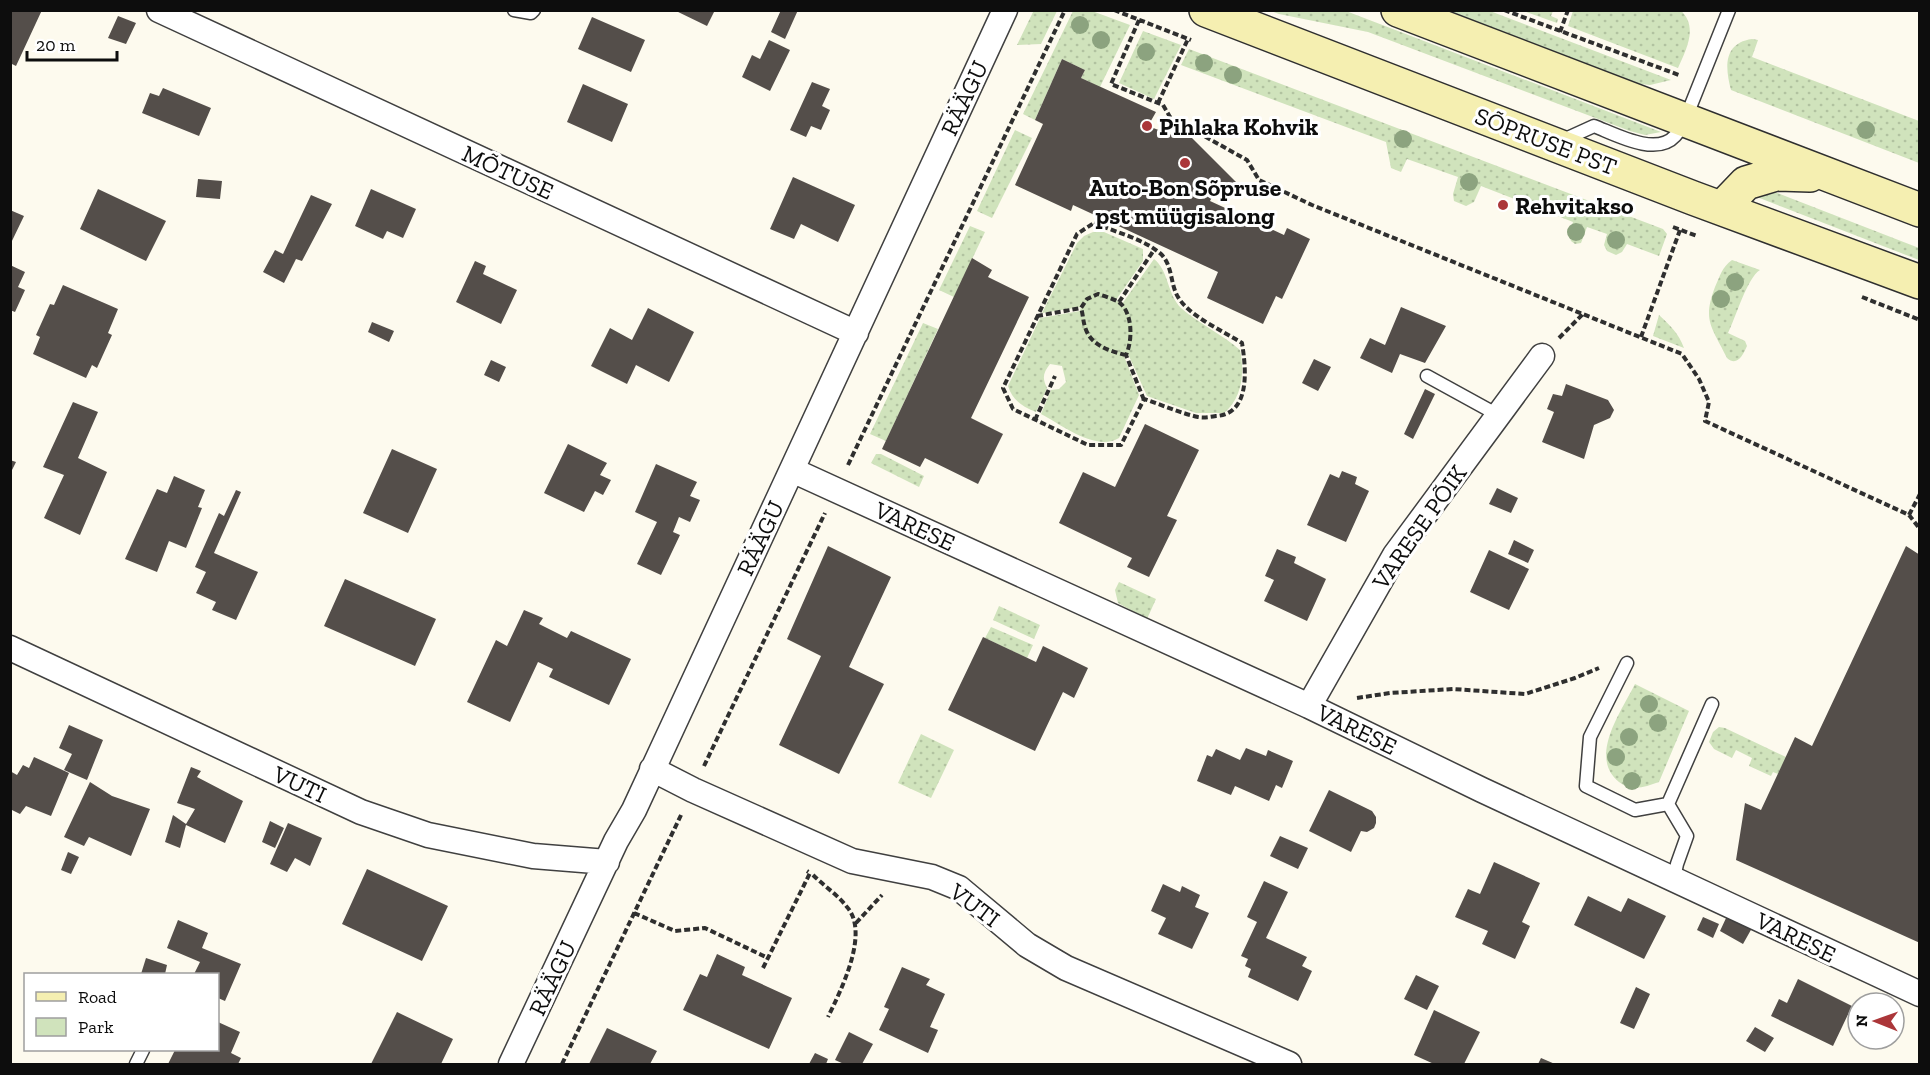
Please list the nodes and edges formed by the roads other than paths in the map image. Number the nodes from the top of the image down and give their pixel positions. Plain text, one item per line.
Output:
1 (159, 10) edge
2 (514, 10) edge
3 (534, 10) edge
4 (1005, 10) edge
5 (1206, 10) edge
6 (1398, 10) edge
7 (1729, 10) edge
8 (1684, 120) junction
9 (1554, 145) junction
10 (1827, 175) junction
11 (1722, 208) junction
12 (1920, 210) edge
13 (1920, 282) edge
14 (856, 333) junction
15 (1542, 356) dead end
16 (1427, 376) dead end
17 (1498, 415) junction
18 (792, 470) junction
19 (10, 648) edge
20 (1627, 663) dead end
21 (1712, 704) dead end
22 (1309, 706) junction
23 (652, 769) junction
24 (1668, 804) junction
25 (607, 862) junction
26 (1674, 878) junction
27 (1920, 994) edge
28 (143, 1051) edge
29 (136, 1065) edge
30 (511, 1065) edge
31 (1289, 1065) edge

1 - 14 street, MÕTUSE
2 - 3 lane
4 - 14 street, RÄÄGU
5 - 9 main road, SÕPRUSE PST
6 - 8 main road
7 - 8 lane
8 - 9 lane
8 - 10 main road
9 - 11 main road, SÕPRUSE PST
10 - 11 main road
10 - 12 main road
11 - 13 main road, SÕPRUSE PST
14 - 18 street, RÄÄGU
15 - 17 street, VARESE PÕIK
16 - 17 lane
17 - 22 street, VARESE PÕIK
18 - 22 street, VARESE
18 - 23 street, RÄÄGU
19 - 25 street, VUTI
20 - 24 lane
21 - 24 lane
22 - 26 street, VARESE
23 - 25 street, RÄÄGU
23 - 31 street, VUTI
24 - 26 lane
25 - 30 street, RÄÄGU
26 - 27 street, VARESE
28 - 29 lane

